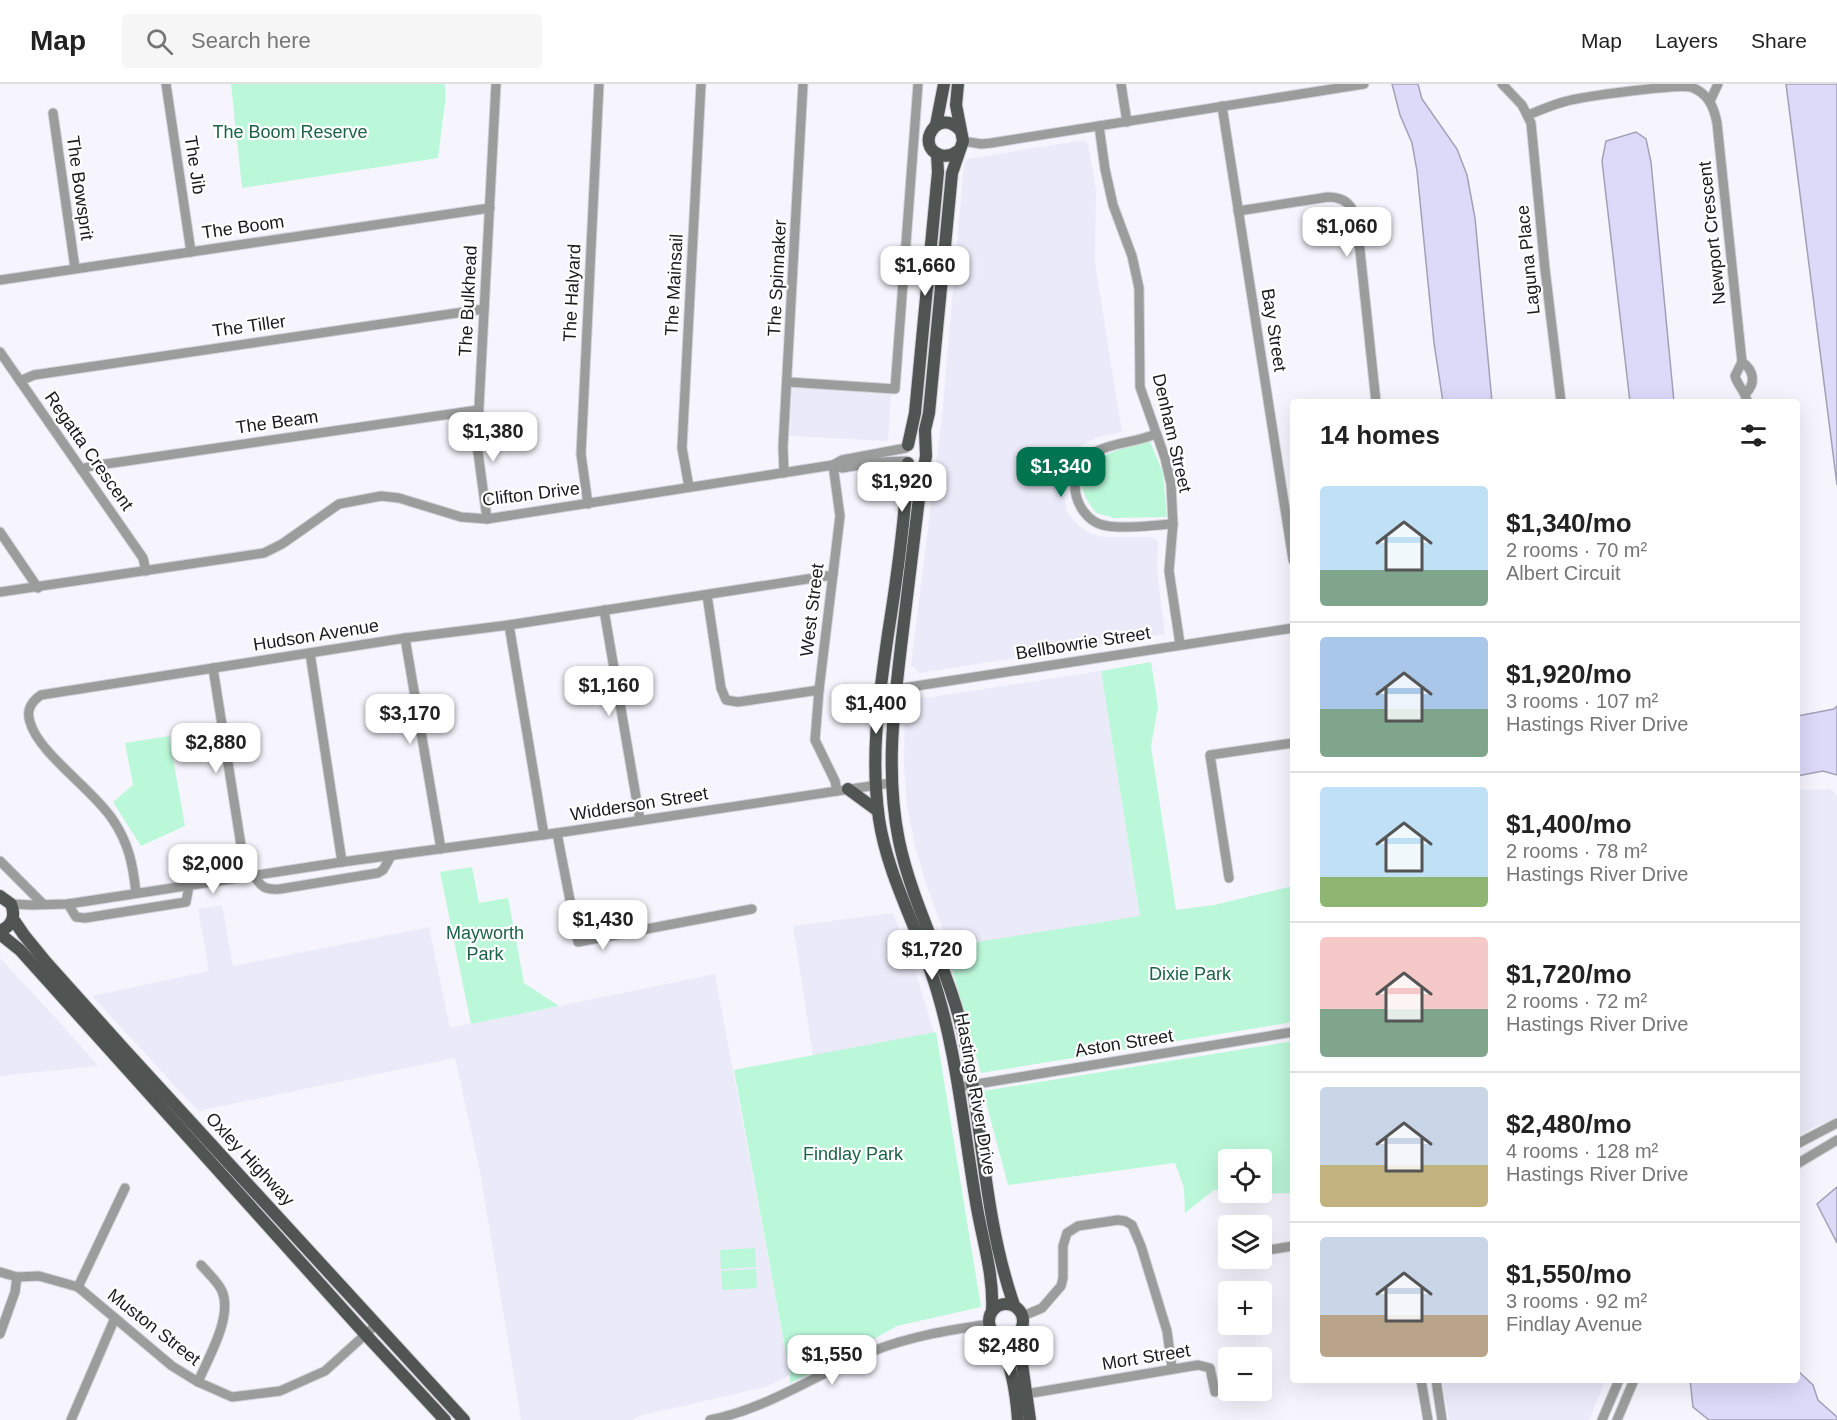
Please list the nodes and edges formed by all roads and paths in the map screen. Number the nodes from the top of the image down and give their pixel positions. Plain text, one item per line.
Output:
1 (166, 84) edge
2 (496, 84) edge
3 (598, 84) edge
4 (701, 84) edge
5 (803, 84) edge
6 (918, 84) edge
7 (944, 84) edge
8 (958, 84) edge
9 (1121, 84) edge
10 (1364, 84) edge
11 (1502, 84) edge
12 (1718, 84) edge
13 (1696, 86) edge
14 (1303, 89) edge
15 (1710, 101) junction
16 (1222, 106) junction
17 (53, 113) dead end
18 (1528, 115) junction
19 (1127, 122) junction
20 (936, 125) junction
21 (1098, 126) junction
22 (960, 140) junction
23 (937, 154) junction
24 (490, 208) junction
25 (1238, 211) junction
26 (192, 252) junction
27 (75, 268) junction
28 (0, 280) edge
29 (484, 309) junction
30 (0, 352) edge
31 (1742, 362) junction
32 (20, 381) junction
33 (788, 382) junction
34 (1747, 398) edge
35 (1376, 399) edge
36 (1561, 399) edge
37 (478, 410) junction
38 (1155, 434) junction
39 (907, 454) junction
40 (924, 454) junction
41 (832, 465) junction
42 (81, 469) junction
43 (784, 473) junction
44 (689, 487) junction
45 (588, 504) junction
46 (487, 519) junction
47 (1173, 524) junction
48 (0, 532) edge
49 (1290, 541) edge
50 (146, 571) junction
51 (833, 575) junction
52 (38, 588) junction
53 (0, 592) edge
54 (707, 595) junction
55 (604, 610) junction
56 (509, 625) junction
57 (1290, 628) edge
58 (405, 638) junction
59 (1180, 644) junction
60 (310, 653) junction
61 (213, 668) junction
62 (879, 689) junction
63 (896, 689) junction
64 (819, 690) junction
65 (1290, 743) edge
66 (891, 783) junction
67 (876, 785) junction
68 (843, 790) junction
69 (878, 811) junction
70 (640, 820) junction
71 (557, 833) junction
72 (544, 835) junction
73 (441, 849) junction
74 (391, 856) junction
75 (0, 861) edge
76 (342, 862) junction
77 (250, 876) junction
78 (1229, 878) dead end
79 (189, 886) junction
80 (136, 893) junction
81 (0, 896) edge
82 (43, 904) junction
83 (68, 904) junction
84 (752, 909) dead end
85 (12, 913) junction
86 (0, 932) edge
87 (1290, 1032) edge
88 (973, 1084) junction
89 (959, 1087) junction
90 (1837, 1123) edge
91 (1837, 1140) edge
92 (1800, 1142) edge
93 (1800, 1162) edge
94 (126, 1188) dead end
95 (1290, 1246) edge
96 (1272, 1249) edge
97 (201, 1265) dead end
98 (0, 1272) edge
99 (17, 1277) junction
100 (78, 1287) junction
101 (1014, 1305) junction
102 (992, 1311) junction
103 (1023, 1317) junction
104 (115, 1318) junction
105 (377, 1324) junction
106 (989, 1324) junction
107 (1020, 1331) junction
108 (0, 1334) edge
109 (366, 1335) junction
110 (999, 1337) junction
111 (1172, 1368) junction
112 (198, 1382) junction
113 (1422, 1383) edge
114 (1436, 1383) edge
115 (1618, 1383) edge
116 (1633, 1383) edge
117 (1215, 1392) dead end
118 (1026, 1394) junction
119 (70, 1420) edge
120 (445, 1420) edge
121 (464, 1420) edge
122 (710, 1420) edge
123 (1018, 1420) edge
124 (1030, 1420) edge
125 (1428, 1420) edge
126 (1442, 1420) edge
127 (1602, 1420) edge
128 (1617, 1420) edge

1 - 26 street, The Jib
2 - 24 street, The Bulkhead
3 - 45 street, The Halyard
4 - 44 street, The Mainsail
5 - 33 street, The Spinnaker
6 - 33 street
7 - 20 main road
8 - 22 main road, Hastings River Drive
9 - 19 street
10 - 14 street
11 - 18 street
12 - 15 street
13 - 15 street
13 - 18 street
14 - 16 street
15 - 31 street, Newport Crescent
16 - 19 street
16 - 25 street, Bay Street
17 - 27 street, The Bowsprit
18 - 36 street, Laguna Place
19 - 21 street
20 - 22 main road
20 - 23 main road
21 - 22 street
21 - 38 street, Denham Street
22 - 23 main road
22 - 40 main road, Hastings River Drive
23 - 39 main road, Hastings River Drive
24 - 26 street, The Boom
24 - 29 street, The Bulkhead
25 - 35 street
25 - 49 street, Bay Street
26 - 27 street, The Boom
27 - 28 street, The Boom
29 - 32 street, The Tiller
29 - 37 street, The Bulkhead
30 - 32 street, Regatta Crescent
31 - 34 street, Newport Crescent
31 - 34 street, Newport Crescent
32 - 42 street, Regatta Crescent
33 - 43 street, The Spinnaker
37 - 42 street, The Beam
37 - 46 street, The Bulkhead
38 - 47 street, Denham Street
38 - 47 street
39 - 40 main road
39 - 40 main road
39 - 41 street, Clifton Drive
39 - 62 main road, Hastings River Drive
40 - 63 main road, Hastings River Drive
41 - 43 street, Clifton Drive
41 - 51 street, West Street
42 - 50 street, Regatta Crescent
43 - 44 street, Clifton Drive
44 - 45 street, Clifton Drive
45 - 46 street, Clifton Drive
46 - 50 street, Clifton Drive
47 - 59 street, Denham Street
48 - 52 street
50 - 52 street, Clifton Drive
51 - 54 street, Hudson Avenue
51 - 64 street, West Street
52 - 53 street, Clifton Drive
54 - 55 street, Hudson Avenue
54 - 64 street
55 - 56 street, Hudson Avenue
55 - 70 street
56 - 58 street, Hudson Avenue
56 - 72 street
57 - 59 street, Bellbowrie Street
58 - 60 street, Hudson Avenue
58 - 73 street
59 - 63 street, Bellbowrie Street
60 - 61 street, Hudson Avenue
60 - 76 street
61 - 77 street
61 - 80 street, Hudson Avenue
62 - 63 street, Bellbowrie Street
62 - 67 main road, Hastings River Drive
63 - 66 main road, Hastings River Drive
64 - 68 street, West Street
65 - 78 street
66 - 67 street, Widderson Street
66 - 88 main road, Hastings River Drive
67 - 68 street, Widderson Street
67 - 69 main road, Hastings River Drive
68 - 69 main road
68 - 70 street, Widderson Street
69 - 89 main road, Hastings River Drive
70 - 71 street, Widderson Street
71 - 72 street, Widderson Street
71 - 84 street
72 - 73 street, Widderson Street
73 - 74 street, Widderson Street
74 - 76 street, Widderson Street
74 - 77 street
75 - 82 street
76 - 77 street, Widderson Street
77 - 79 street, Widderson Street
79 - 80 street, Widderson Street
79 - 83 street
80 - 83 street, Widderson Street
81 - 85 main road, Oxley Highway
82 - 83 street, Widderson Street
82 - 85 street, Widderson Street
85 - 86 main road
85 - 105 main road, Oxley Highway
86 - 109 main road, Oxley Highway
87 - 88 street, Aston Street
88 - 89 street, Aston Street
88 - 101 main road, Hastings River Drive
89 - 102 main road, Hastings River Drive
90 - 92 street
91 - 93 street
94 - 100 street
95 - 96 street
97 - 112 street
98 - 99 street, Muston Street
99 - 100 street, Muston Street
99 - 108 street
100 - 104 street, Muston Street
101 - 102 main road
101 - 103 main road
102 - 106 main road
103 - 107 main road
103 - 111 street
104 - 112 street, Muston Street
104 - 119 street
105 - 109 street, Muston Street
105 - 121 main road, Oxley Highway
106 - 110 main road
106 - 122 street
107 - 110 main road
107 - 118 main road
109 - 112 street, Muston Street
109 - 120 main road, Oxley Highway
110 - 123 main road
111 - 117 street, Mort Street
111 - 118 street, Mort Street
113 - 125 street
114 - 126 street
115 - 127 street
116 - 128 street
118 - 124 main road

